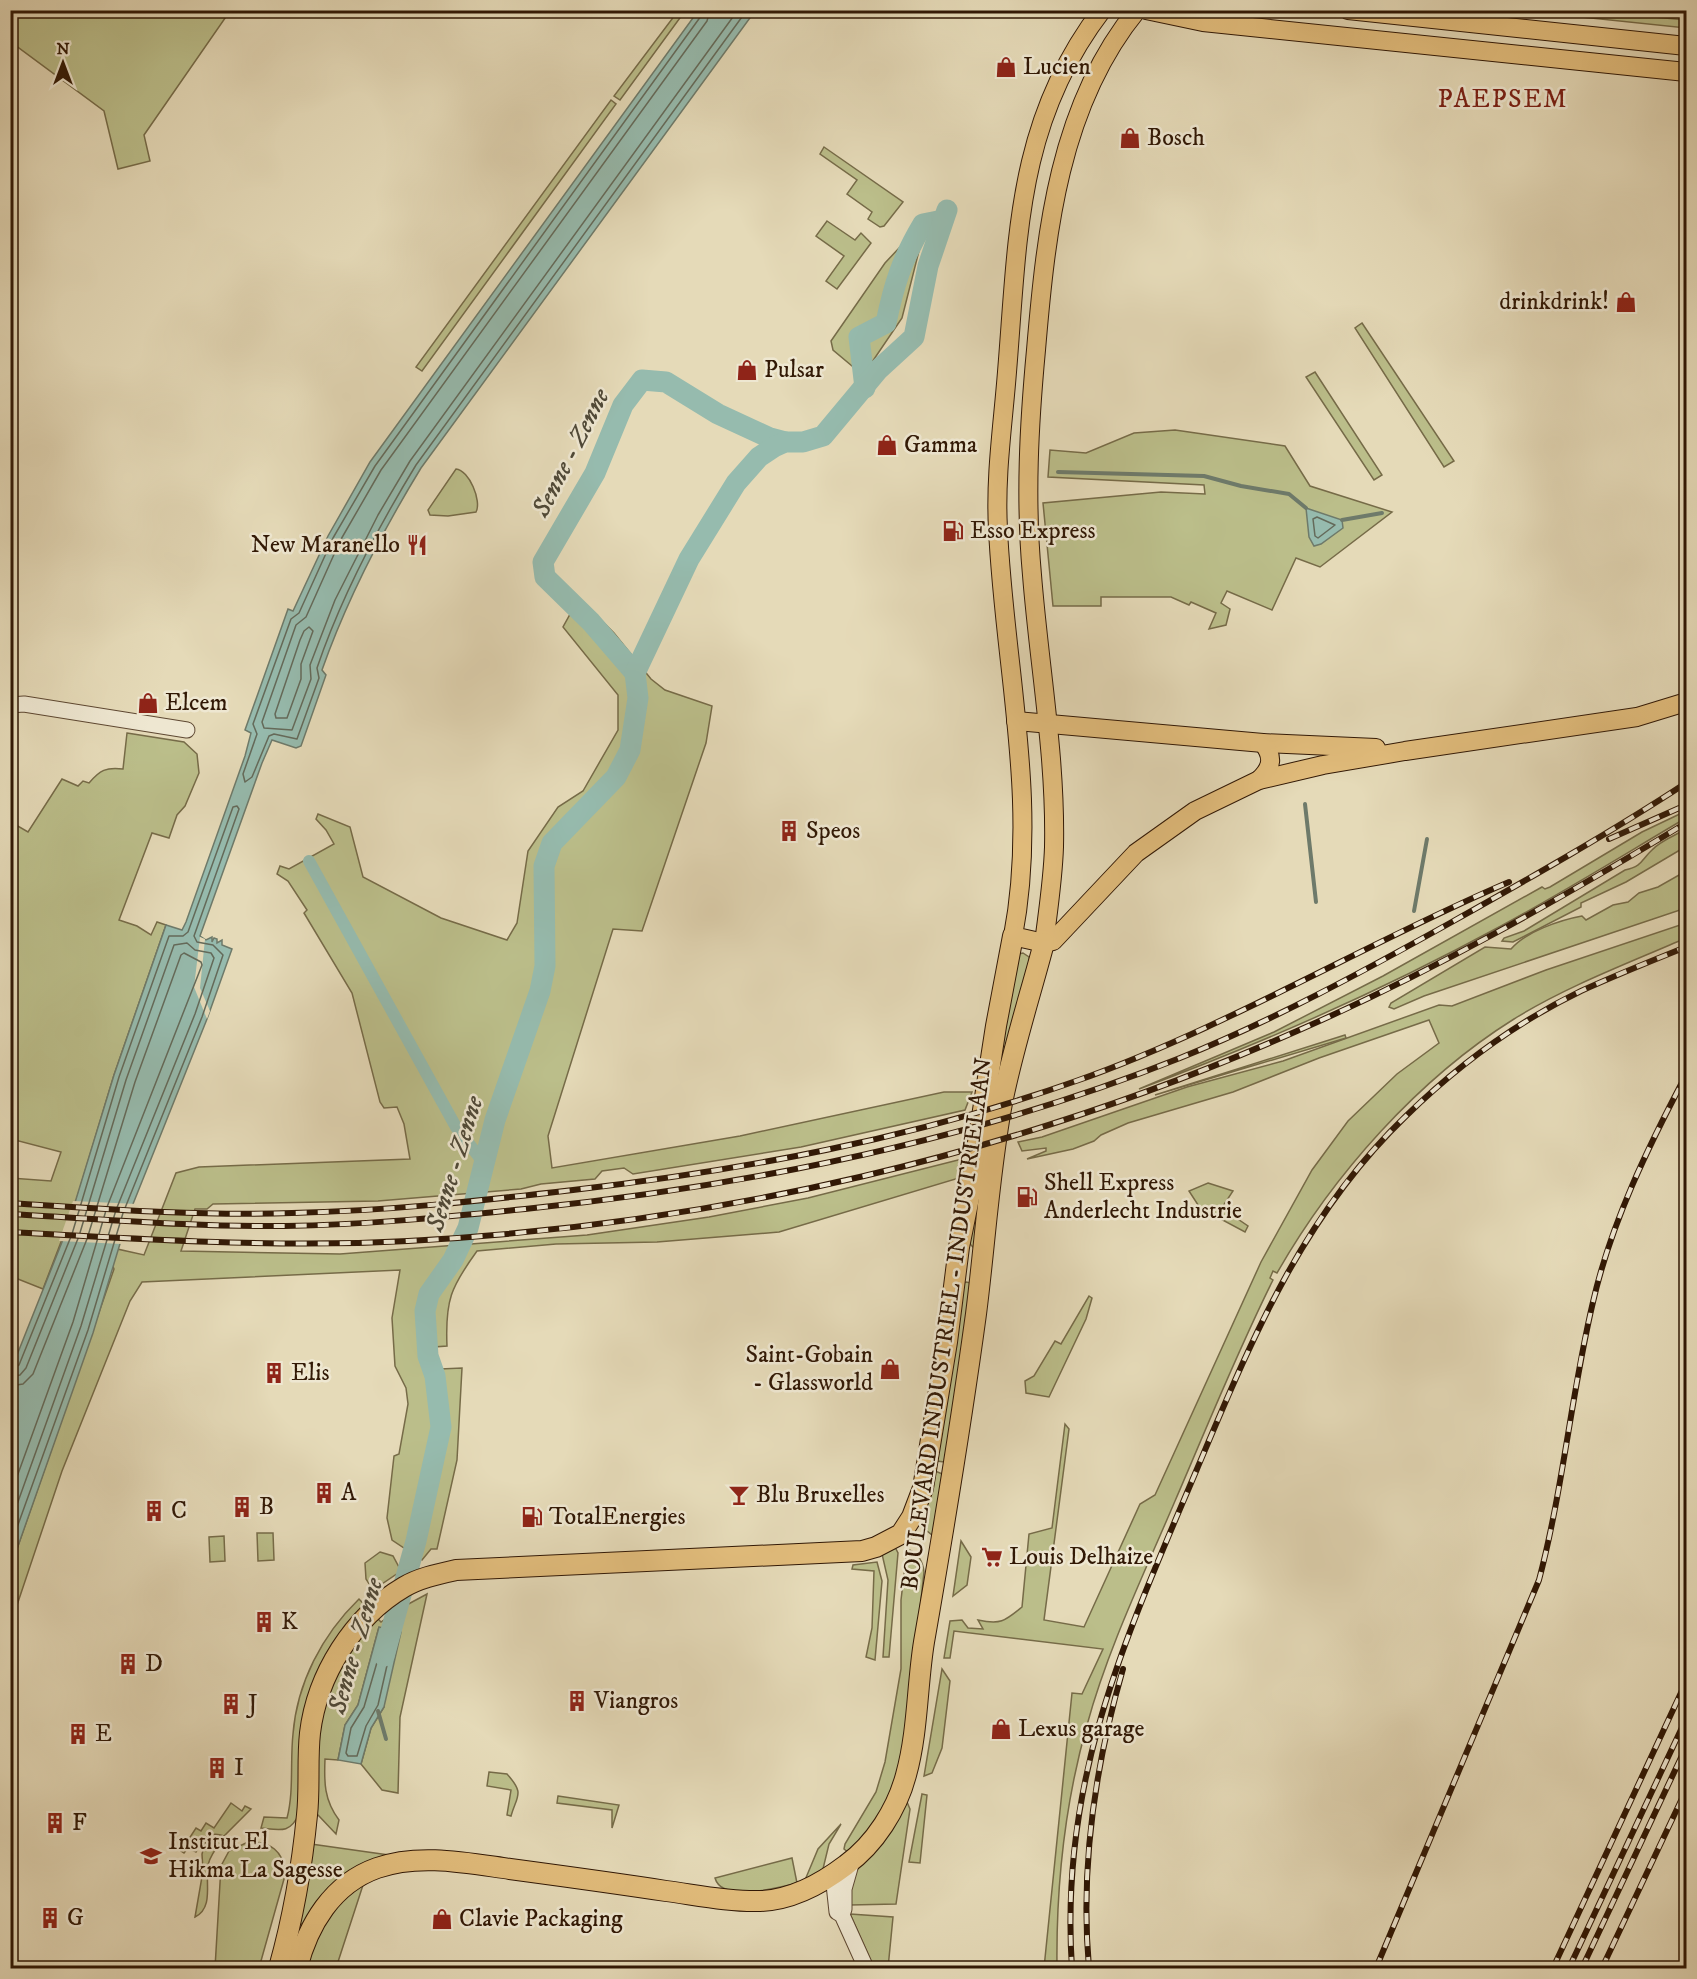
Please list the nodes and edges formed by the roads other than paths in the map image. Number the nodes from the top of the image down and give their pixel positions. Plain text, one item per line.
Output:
1 (1102, 10) edge
2 (1137, 10) edge
3 (1146, 10) edge
4 (1348, 10) edge
5 (1686, 46) edge
6 (1686, 72) edge
7 (1686, 702) edge
8 (10, 705) edge
9 (1016, 721) junction
10 (1047, 724) junction
11 (187, 730) dead end
12 (1263, 743) junction
13 (1309, 746) junction
14 (1405, 750) junction
15 (1314, 767) junction
16 (1259, 780) junction
17 (1013, 936) junction
18 (1044, 943) junction
19 (852, 1861) junction
20 (833, 1875) junction
21 (805, 1891) junction
22 (838, 1908) junction
23 (279, 1968) edge
24 (297, 1968) edge
25 (866, 1968) edge

1 - 9 main road, BOULEVARD INDUSTRIEL - INDUSTRIELAAN
2 - 10 main road, BOULEVARD INDUSTRIEL - INDUSTRIELAAN
3 - 6 main road
4 - 5 main road
7 - 14 main road
8 - 11 street
9 - 10 main road
9 - 17 main road, BOULEVARD INDUSTRIEL - INDUSTRIELAAN
10 - 12 main road
10 - 18 main road, BOULEVARD INDUSTRIEL - INDUSTRIELAAN
12 - 13 main road
12 - 16 main road
13 - 14 main road
13 - 15 main road
14 - 15 main road
15 - 16 main road
16 - 18 main road
17 - 18 main road
17 - 23 highway, BOULEVARD INDUSTRIEL - INDUSTRIELAAN
18 - 19 highway, BOULEVARD INDUSTRIEL - INDUSTRIELAAN
19 - 20 highway, BOULEVARD INDUSTRIEL - INDUSTRIELAAN
19 - 22 street, BOULEVARD INDUSTRIEL - INDUSTRIELAAN
20 - 21 highway, BOULEVARD INDUSTRIEL - INDUSTRIELAAN
20 - 22 street
21 - 22 street
21 - 24 highway, BOULEVARD INDUSTRIEL - INDUSTRIELAAN
22 - 25 street

